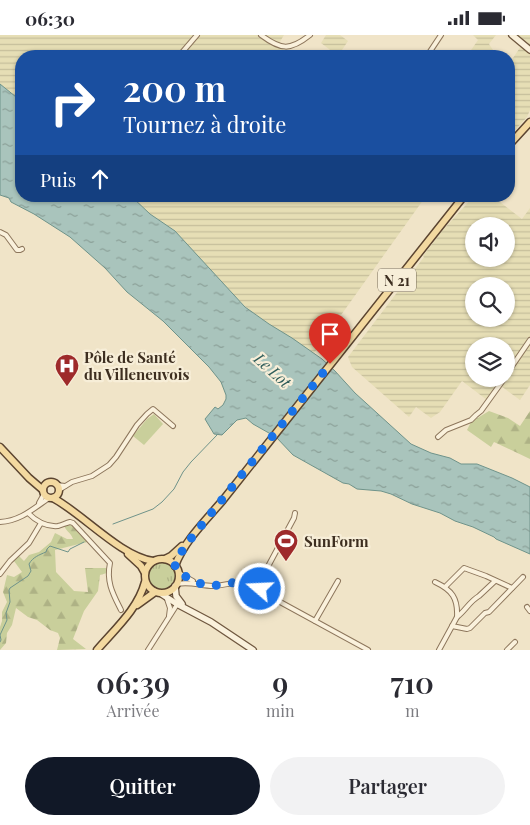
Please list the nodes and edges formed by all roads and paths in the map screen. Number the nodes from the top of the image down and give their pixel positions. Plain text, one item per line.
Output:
1 (196, 35) edge
2 (261, 35) edge
3 (310, 35) edge
4 (441, 35) edge
5 (512, 35) edge
6 (184, 50) edge
7 (431, 50) edge
8 (530, 50) edge
9 (530, 122) edge
10 (515, 138) edge
11 (459, 202) edge
12 (0, 232) edge
13 (22, 249) dead end
14 (530, 341) edge
15 (515, 362) edge
16 (498, 387) edge
17 (173, 426) dead end
18 (438, 437) dead end
19 (0, 447) edge
20 (24, 471) junction
21 (47, 483) junction
22 (54, 492) junction
23 (28, 513) junction
24 (295, 513) dead end
25 (0, 522) edge
26 (41, 523) junction
27 (189, 541) junction
28 (120, 547) junction
29 (165, 559) junction
30 (153, 561) junction
31 (175, 566) junction
32 (145, 573) junction
33 (179, 573) junction
34 (0, 574) edge
35 (523, 577) dead end
36 (338, 581) dead end
37 (495, 581) junction
38 (146, 582) junction
39 (435, 582) dead end
40 (198, 583) junction
41 (176, 585) junction
42 (258, 585) junction
43 (253, 587) junction
44 (446, 587) junction
45 (512, 588) junction
46 (260, 591) junction
47 (160, 594) junction
48 (178, 603) junction
49 (134, 607) junction
50 (121, 610) dead end
51 (457, 617) junction
52 (167, 621) junction
53 (315, 621) junction
54 (452, 626) junction
55 (515, 642) dead end
56 (360, 648) edge
57 (98, 650) edge
58 (148, 650) edge
59 (253, 650) edge
60 (368, 650) edge
61 (439, 650) edge
62 (507, 650) edge

1 - 6 street
2 - 3 street
4 - 7 street
5 - 8 main road
9 - 10 main road
11 - 27 main road, N 21
12 - 13 street
14 - 15 street
16 - 18 street
17 - 22 street
19 - 20 main road
20 - 21 main road
20 - 22 main road
21 - 22 main road
21 - 22 main road
22 - 23 street
22 - 28 main road
23 - 25 street
23 - 26 street
24 - 42 street
26 - 34 street
26 - 50 street
27 - 29 main road, N 21
27 - 31 main road, N 21
28 - 30 main road
28 - 32 main road
29 - 30 main road
29 - 31 main road
30 - 32 main road
31 - 33 main road
32 - 38 main road
33 - 40 street
33 - 41 main road
35 - 45 street
36 - 53 street
37 - 44 street
37 - 45 street
37 - 51 street
38 - 47 main road
38 - 49 main road
39 - 44 street
40 - 41 street
40 - 43 street
41 - 47 main road
41 - 48 main road
42 - 43 street
42 - 46 street
43 - 46 street
44 - 51 street
45 - 54 street
46 - 53 street
47 - 48 main road
47 - 49 main road
47 - 52 street
48 - 52 street
48 - 59 main road
49 - 57 main road
51 - 54 street
52 - 58 street
53 - 56 street
54 - 61 street
55 - 62 street
56 - 60 street

